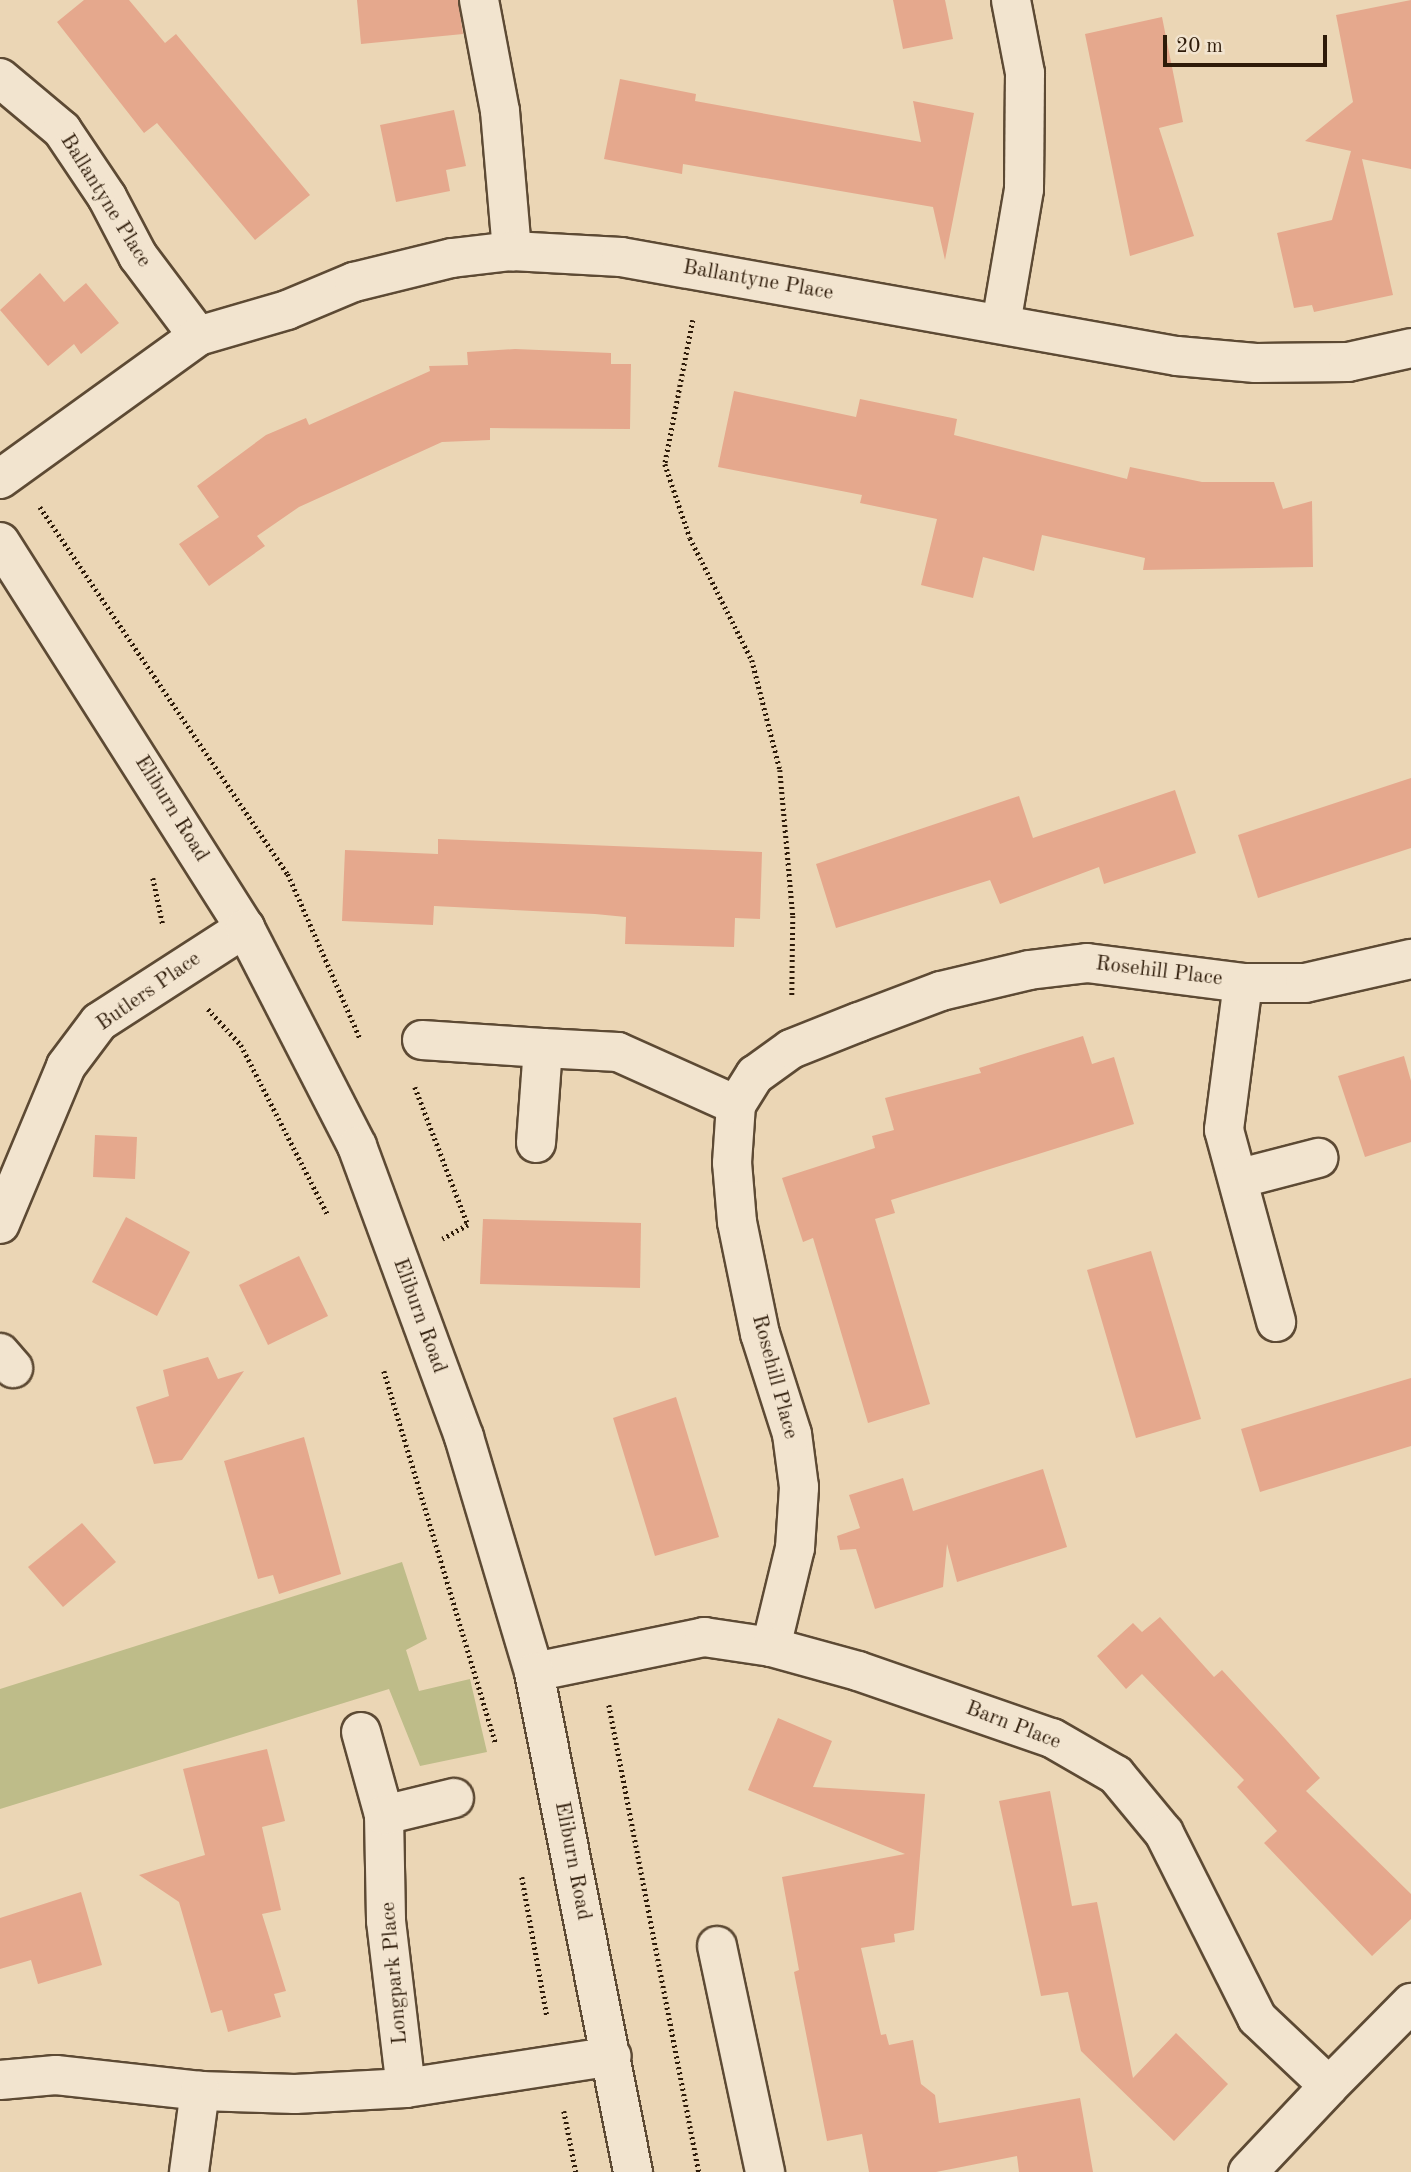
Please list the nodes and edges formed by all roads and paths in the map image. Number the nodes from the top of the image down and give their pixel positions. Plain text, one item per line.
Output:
1 (479, 0) edge
2 (1012, 0) edge
3 (0, 78) edge
4 (512, 251) junction
5 (702, 270) junction
6 (1001, 324) junction
7 (198, 336) junction
8 (1411, 348) edge
9 (0, 479) edge
10 (0, 542) edge
11 (152, 872) dead end
12 (245, 928) junction
13 (1411, 959) edge
14 (173, 973) junction
15 (1243, 983) junction
16 (422, 1040) joint
17 (543, 1048) junction
18 (791, 1049) junction
19 (736, 1105) junction
20 (536, 1143) dead end
21 (1318, 1158) dead end
22 (1241, 1178) junction
23 (0, 1224) edge
24 (334, 1229) dead end
25 (399, 1263) junction
26 (1276, 1322) dead end
27 (381, 1359) dead end
28 (771, 1647) junction
29 (600, 1656) junction
30 (534, 1672) junction
31 (361, 1732) dead end
32 (497, 1748) dead end
33 (454, 1798) dead end
34 (384, 1815) junction
35 (520, 1867) dead end
36 (717, 1946) dead end
37 (1411, 2003) edge
38 (612, 2056) junction
39 (555, 2065) junction
40 (0, 2080) edge
41 (1329, 2086) junction
42 (406, 2088) junction
43 (200, 2091) junction
44 (189, 2172) edge
45 (576, 2172) edge
46 (633, 2172) edge
47 (699, 2172) edge
48 (765, 2172) edge
49 (1248, 2172) edge

1 - 4 street
2 - 6 street
3 - 7 street, Ballantyne Place
4 - 5 street, Ballantyne Place
4 - 7 street, Ballantyne Place
5 - 6 street, Ballantyne Place
5 - 18 path
6 - 8 street, Ballantyne Place
7 - 9 street, Ballantyne Place
10 - 12 street, Eliburn Road
11 - 14 path
12 - 14 street, Butlers Place
12 - 25 street, Eliburn Road
13 - 15 street, Rosehill Place
14 - 23 street, Butlers Place
14 - 24 path
15 - 18 street, Rosehill Place
15 - 22 street, Rosehill Place
16 - 17 street
16 - 25 path
17 - 19 street
17 - 20 street
18 - 19 street, Rosehill Place
19 - 28 street, Rosehill Place
21 - 22 street
22 - 26 street, Rosehill Place
25 - 30 street, Eliburn Road
27 - 32 path
28 - 29 street, Barn Place
28 - 41 street, Barn Place
29 - 30 street, Barn Place
29 - 47 path
30 - 38 street, Eliburn Road
31 - 34 street, Longpark Place
33 - 34 street
34 - 42 street, Longpark Place
35 - 39 path
36 - 48 street
37 - 41 street
38 - 39 street
38 - 46 street, Eliburn Road
39 - 42 street
39 - 45 path
40 - 43 street
41 - 49 street
42 - 43 street
43 - 44 street

